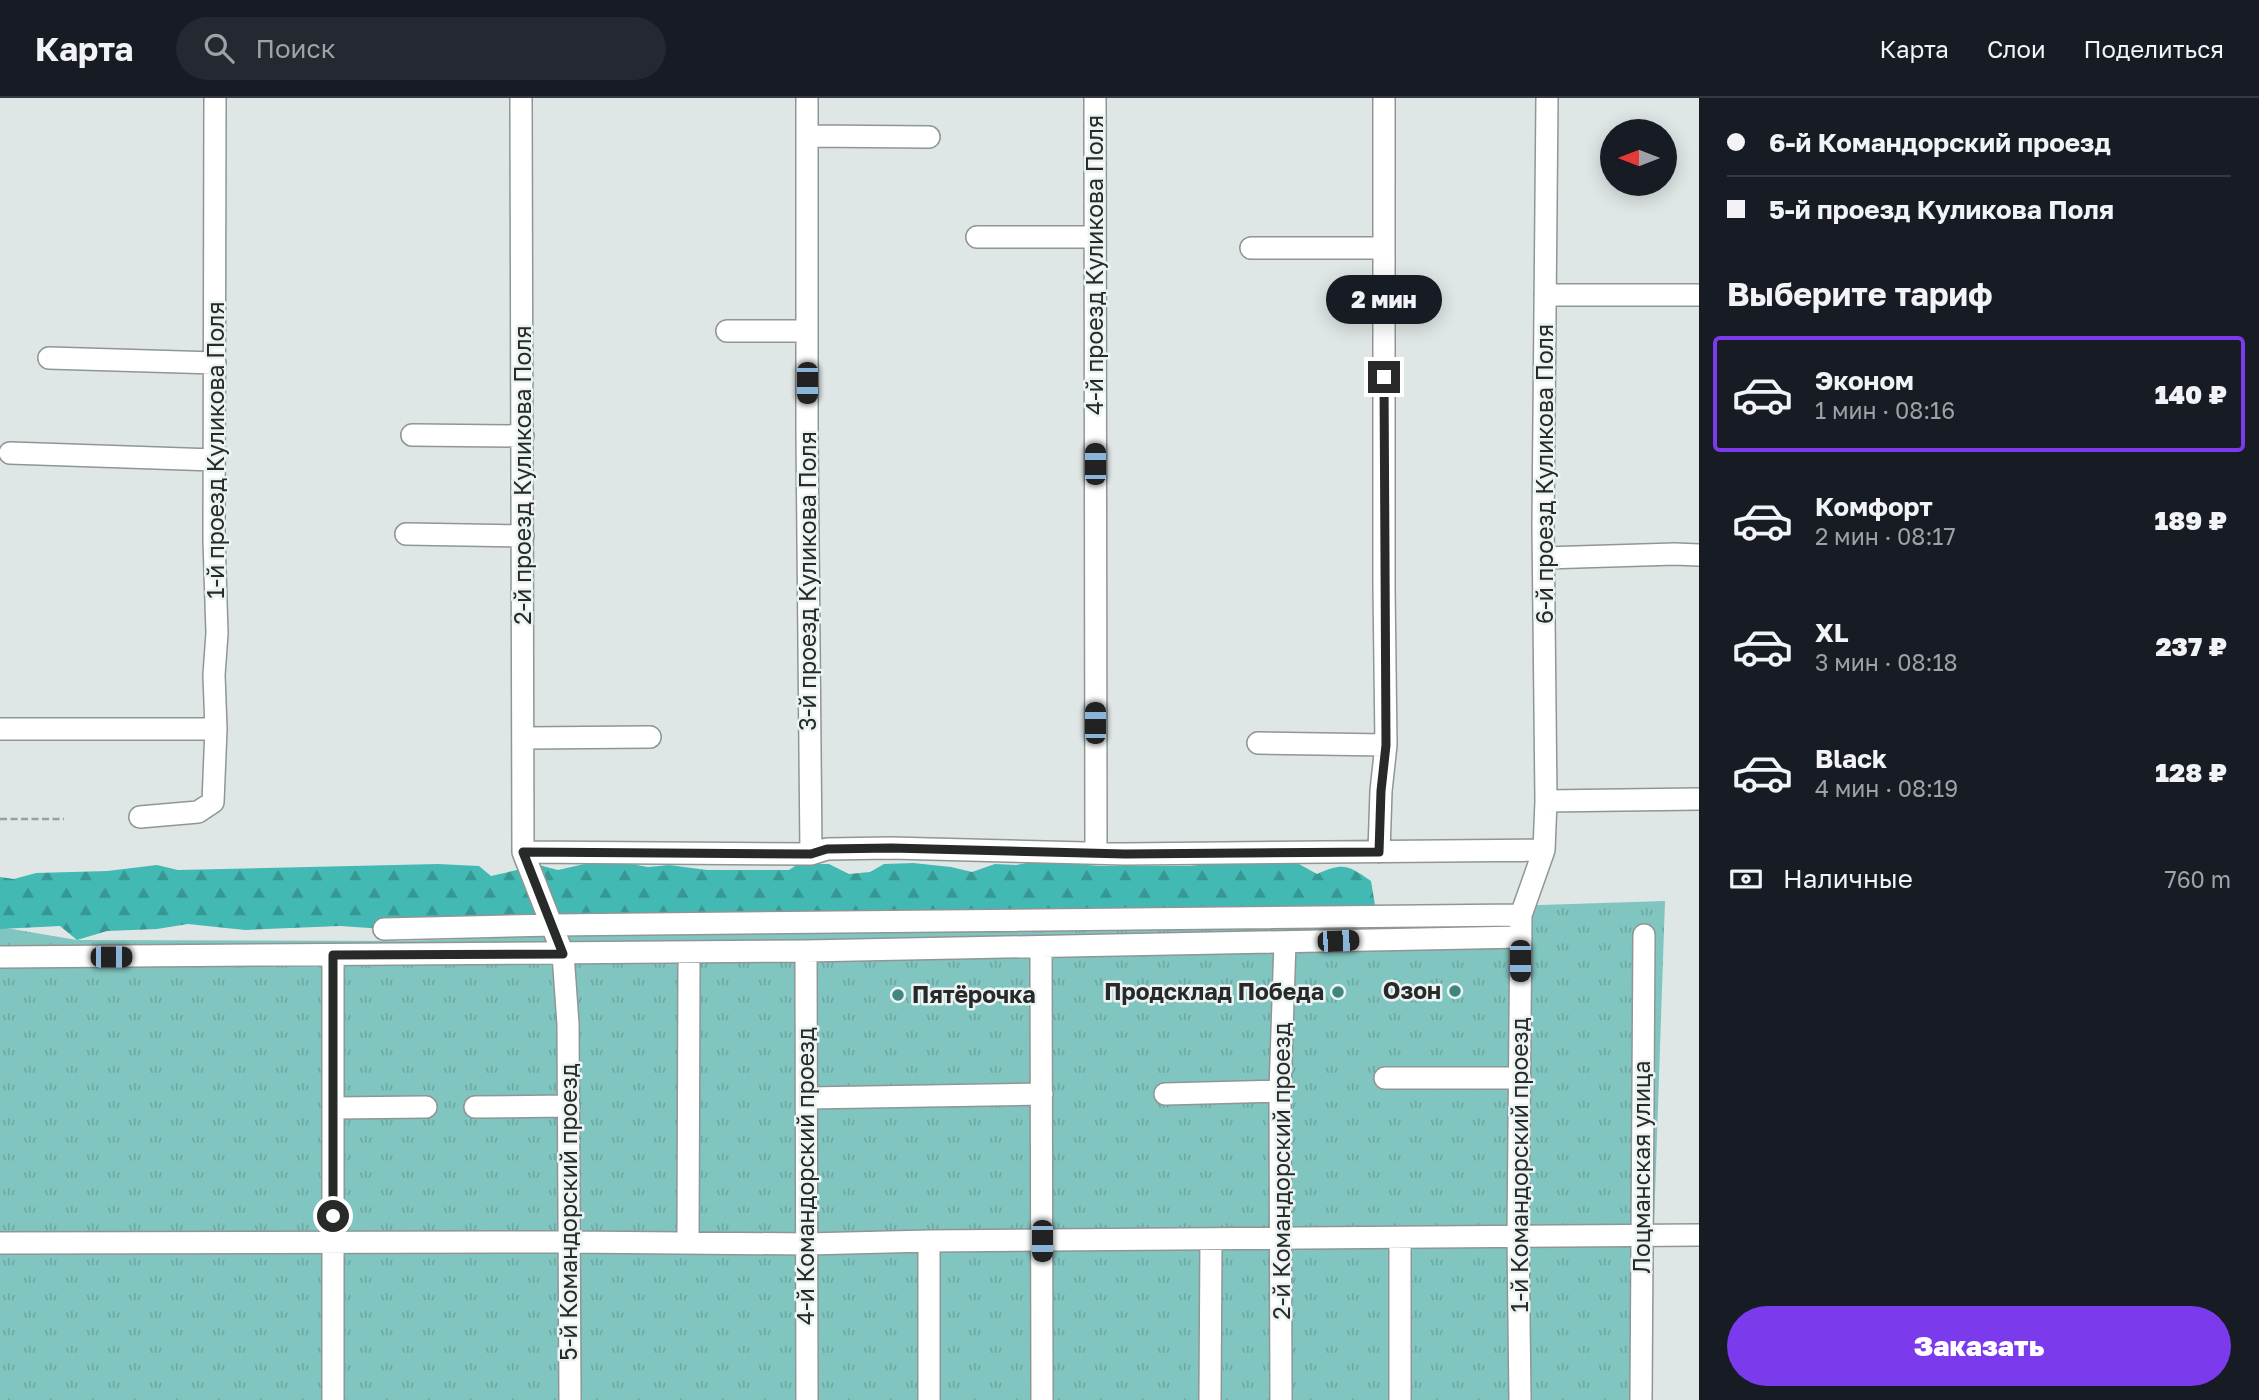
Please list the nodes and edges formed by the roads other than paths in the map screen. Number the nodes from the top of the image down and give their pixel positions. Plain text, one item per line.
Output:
1 (215, 98) edge
2 (521, 98) edge
3 (807, 98) edge
4 (1095, 98) edge
5 (1384, 98) edge
6 (1546, 98) edge
7 (807, 136) junction
8 (929, 137) dead end
9 (977, 237) dead end
10 (1095, 237) junction
11 (1251, 247) dead end
12 (1384, 247) junction
13 (1545, 295) junction
14 (1699, 295) edge
15 (727, 331) dead end
16 (807, 331) junction
17 (49, 359) dead end
18 (215, 363) junction
19 (412, 435) dead end
20 (523, 436) junction
21 (10, 453) dead end
22 (215, 460) junction
23 (406, 534) dead end
24 (523, 536) junction
25 (1699, 555) edge
26 (1544, 558) junction
27 (0, 729) edge
28 (216, 729) junction
29 (650, 737) dead end
30 (524, 738) junction
31 (1258, 743) dead end
32 (1386, 745) junction
33 (1699, 799) edge
34 (1546, 801) junction
35 (140, 817) dead end
36 (1544, 850) junction
37 (523, 852) junction
38 (1096, 852) junction
39 (1379, 852) junction
40 (811, 854) junction
41 (1521, 915) junction
42 (553, 925) junction
43 (384, 929) dead end
44 (1644, 935) dead end
45 (1521, 937) junction
46 (1285, 942) junction
47 (1041, 948) junction
48 (806, 951) junction
49 (563, 954) junction
50 (333, 955) junction
51 (0, 957) edge
52 (689, 965) dead end
53 (1385, 1078) dead end
54 (1520, 1078) junction
55 (1280, 1091) junction
56 (1042, 1094) junction
57 (1165, 1094) dead end
58 (807, 1098) junction
59 (569, 1106) junction
60 (426, 1107) dead end
61 (475, 1107) dead end
62 (333, 1108) junction
63 (1699, 1235) edge
64 (1642, 1236) junction
65 (1400, 1237) junction
66 (1518, 1237) junction
67 (1282, 1238) junction
68 (1211, 1239) junction
69 (929, 1241) junction
70 (1042, 1241) junction
71 (569, 1242) junction
72 (0, 1243) edge
73 (333, 1243) junction
74 (688, 1243) junction
75 (807, 1244) junction
76 (333, 1400) edge
77 (570, 1400) edge
78 (807, 1400) edge
79 (929, 1400) edge
80 (1042, 1400) edge
81 (1210, 1400) edge
82 (1281, 1400) edge
83 (1399, 1400) edge
84 (1520, 1400) edge
85 (1641, 1400) edge

1 - 18 street, 1-й проезд Куликова Поля
2 - 20 street, 2-й проезд Куликова Поля
3 - 7 street, 3-й проезд Куликова Поля
4 - 10 street, 4-й проезд Куликова Поля
5 - 12 street
6 - 13 street, 6-й проезд Куликова Поля
7 - 8 street
7 - 16 street, 3-й проезд Куликова Поля
9 - 10 street
10 - 38 street, 4-й проезд Куликова Поля
11 - 12 street
12 - 32 street
13 - 14 street
13 - 26 street, 6-й проезд Куликова Поля
15 - 16 street
16 - 40 street, 3-й проезд Куликова Поля
17 - 18 street
18 - 22 street, 1-й проезд Куликова Поля
19 - 20 street
20 - 24 street, 2-й проезд Куликова Поля
21 - 22 street
22 - 28 street, 1-й проезд Куликова Поля
23 - 24 street
24 - 30 street, 2-й проезд Куликова Поля
25 - 26 street
26 - 34 street, 6-й проезд Куликова Поля
27 - 28 street
28 - 35 street, 1-й проезд Куликова Поля
29 - 30 street
30 - 37 street, 2-й проезд Куликова Поля
31 - 32 street
32 - 39 street
33 - 34 street
34 - 36 street, 6-й проезд Куликова Поля
36 - 39 street
36 - 41 street, 1-й Командорский проезд
37 - 40 street
37 - 42 street, 5-й Командорский проезд
38 - 39 street
38 - 40 street
41 - 42 street
41 - 45 street, 1-й Командорский проезд
42 - 43 street
42 - 49 street, 5-й Командорский проезд
44 - 64 street, Лоцманская улица
45 - 46 street
45 - 54 street, 1-й Командорский проезд
46 - 47 street
46 - 55 street, 2-й Командорский проезд
47 - 48 street
47 - 56 street
48 - 49 street
48 - 58 street, 4-й Командорский проезд
49 - 50 street
49 - 59 street, 5-й Командорский проезд
50 - 51 street
50 - 62 street
52 - 74 street
53 - 54 street
54 - 66 street, 1-й Командорский проезд
55 - 57 street
55 - 67 street, 2-й Командорский проезд
56 - 58 street
56 - 70 street
58 - 75 street, 4-й Командорский проезд
59 - 61 street
59 - 71 street, 5-й Командорский проезд
60 - 62 street
62 - 73 street
63 - 64 street
64 - 66 street
64 - 85 street, Лоцманская улица
65 - 66 street
65 - 67 street
65 - 83 street
66 - 84 street, 1-й Командорский проезд
67 - 68 street
67 - 82 street, 2-й Командорский проезд
68 - 70 street
68 - 81 street
69 - 70 street
69 - 75 street
69 - 79 street
70 - 80 street
71 - 73 street
71 - 74 street
71 - 77 street, 5-й Командорский проезд
72 - 73 street
73 - 76 street
74 - 75 street
75 - 78 street, 4-й Командорский проезд

